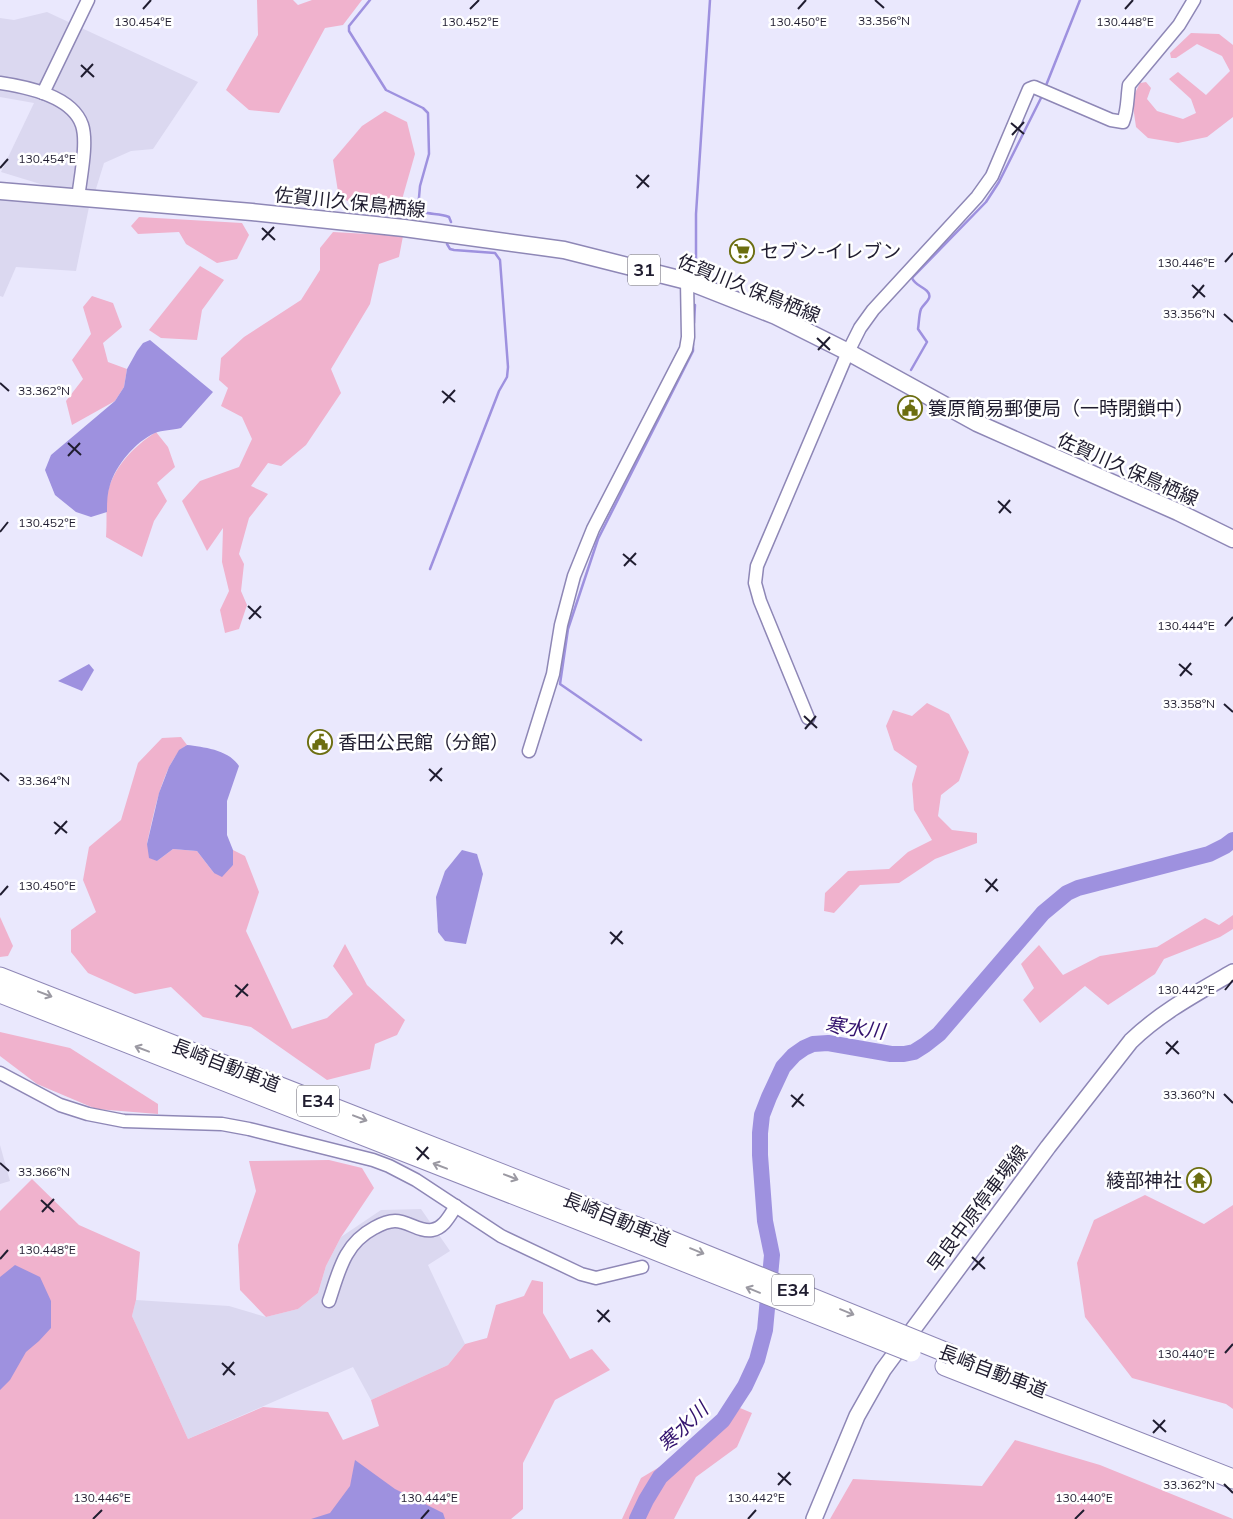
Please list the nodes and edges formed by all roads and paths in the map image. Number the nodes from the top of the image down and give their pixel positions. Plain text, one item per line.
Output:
1 (88, 0) edge
2 (1194, 0) edge
3 (0, 83) edge
4 (43, 93) junction
5 (0, 191) edge
6 (78, 198) junction
7 (687, 281) junction
8 (848, 352) junction
9 (1233, 539) edge
10 (808, 718) dead end
11 (529, 752) dead end
12 (1233, 972) edge
13 (0, 976) edge
14 (0, 993) edge
15 (0, 1074) edge
16 (456, 1206) junction
17 (634, 1234) junction
18 (642, 1267) dead end
19 (329, 1301) dead end
20 (948, 1360) junction
21 (1233, 1465) edge
22 (1233, 1479) edge
23 (814, 1519) edge

1 - 4 street
2 - 8 street
3 - 4 street
4 - 6 street
5 - 6 main road, 佐賀川久保鳥栖線 / 31
6 - 7 main road, 佐賀川久保鳥栖線 / 31
7 - 8 main road, 佐賀川久保鳥栖線 / 31
7 - 11 street
8 - 9 main road, 佐賀川久保鳥栖線 / 31
8 - 10 street
12 - 23 main road, 早良中原停車場線
13 -> 17 highway, 長崎自動車道 / E34
17 -> 14 highway, 長崎自動車道 / E34
15 - 16 street
16 - 18 street
16 - 19 street
17 - 20 highway, 長崎自動車道 / E34, bridge
20 - 21 highway, 長崎自動車道 / E34
20 - 22 highway, 長崎自動車道 / E34

